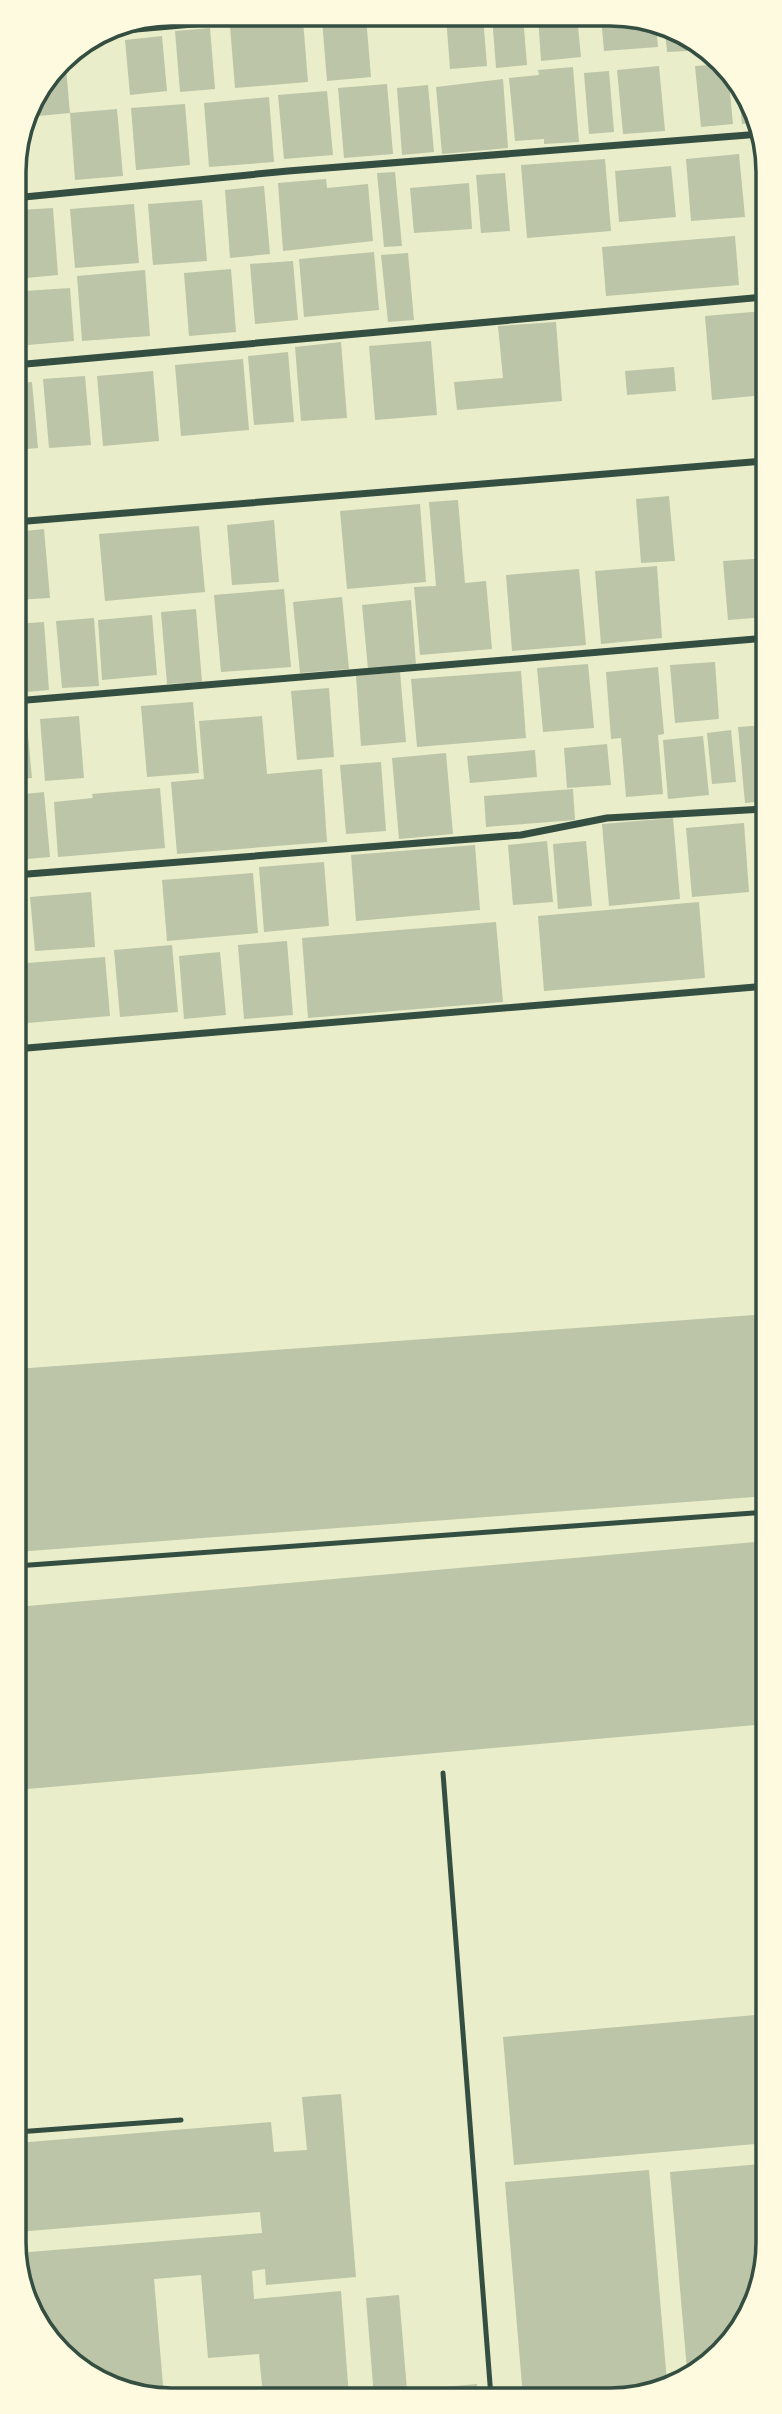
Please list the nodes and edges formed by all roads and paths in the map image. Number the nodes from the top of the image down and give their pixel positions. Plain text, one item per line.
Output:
1 (168, 26) edge
2 (149, 28) edge
3 (751, 135) edge
4 (27, 197) edge
5 (756, 298) edge
6 (27, 364) edge
7 (756, 462) edge
8 (27, 521) edge
9 (756, 639) edge
10 (27, 700) edge
11 (756, 810) edge
12 (27, 874) edge
13 (756, 987) edge
14 (27, 1048) edge
15 (755, 1513) edge
16 (26, 1565) edge
17 (443, 1773) dead end
18 (180, 2120) dead end
19 (26, 2131) edge
20 (490, 2388) edge

1 - 2 street
3 - 4 street
5 - 6 street
7 - 8 street
9 - 10 street
11 - 12 street
13 - 14 street
15 - 16 lane
17 - 20 lane
18 - 19 lane

